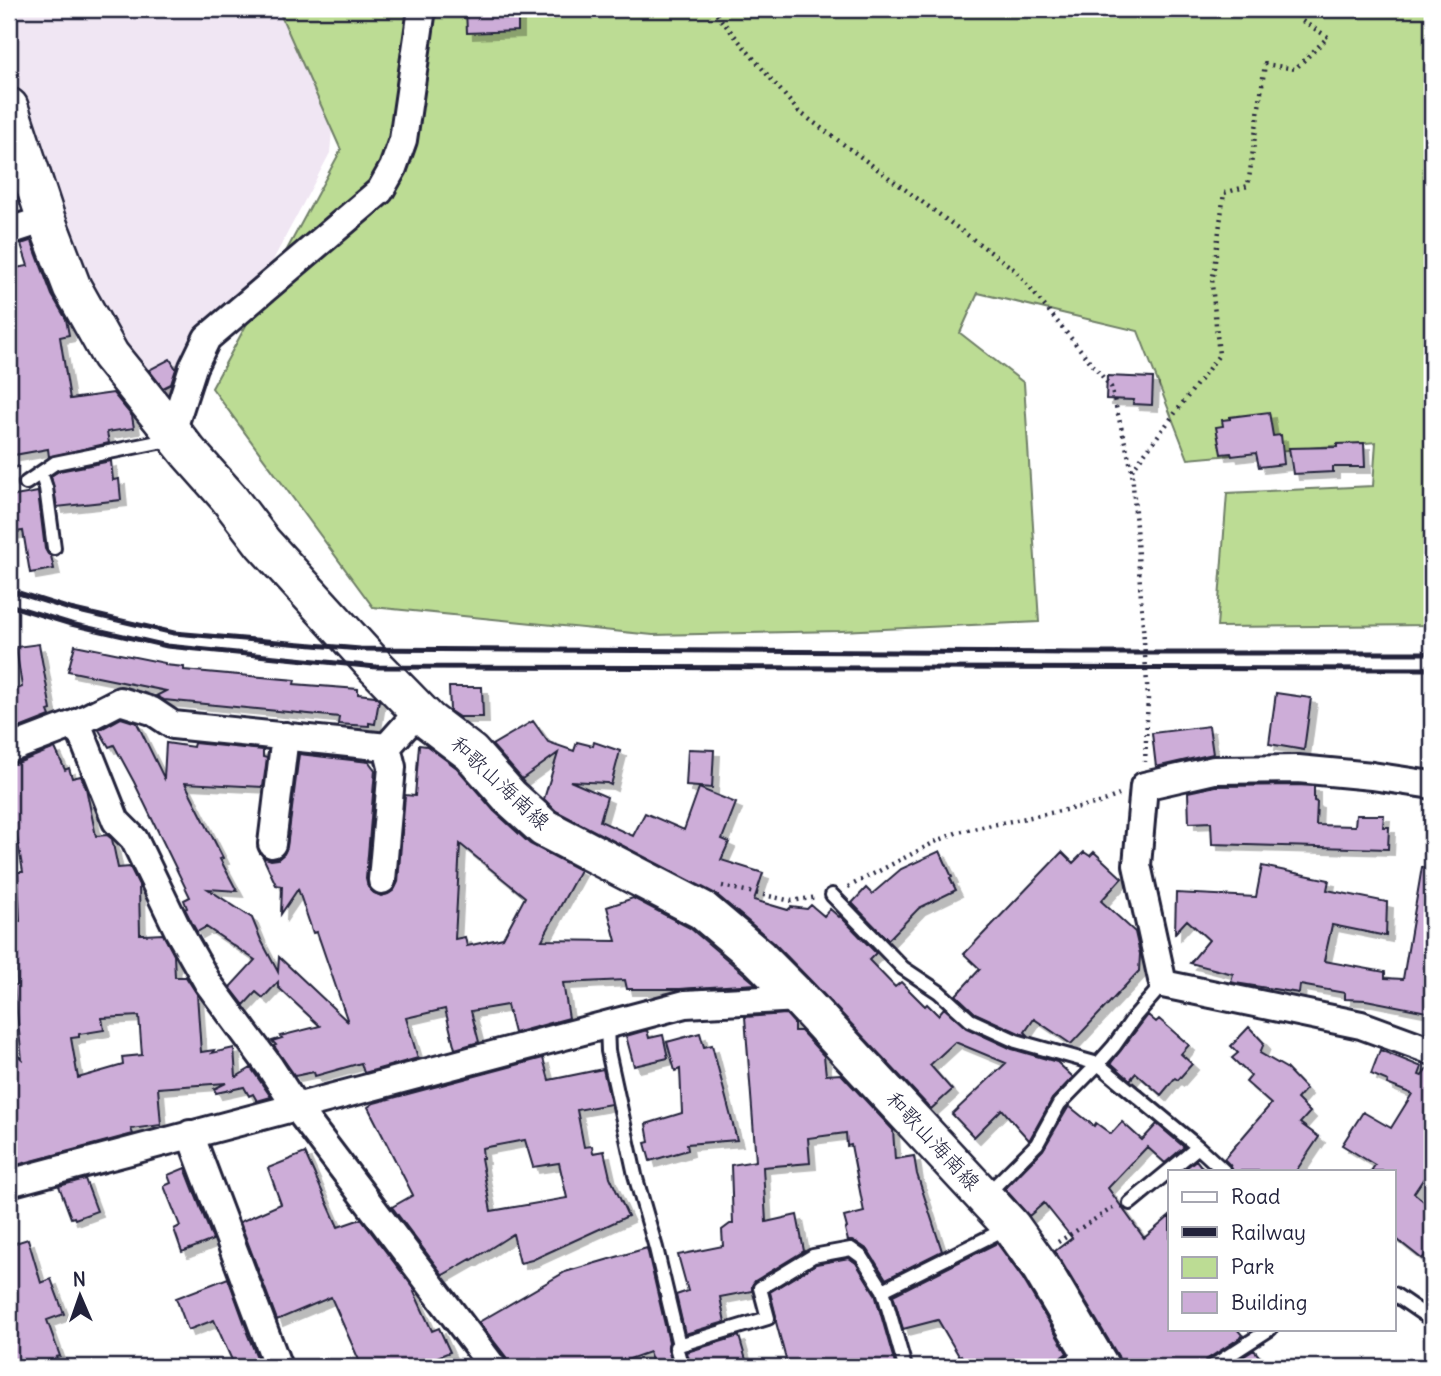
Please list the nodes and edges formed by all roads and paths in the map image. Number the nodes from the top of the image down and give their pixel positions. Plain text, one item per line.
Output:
1 (422, 9) edge
2 (712, 9) edge
3 (1299, 9) edge
4 (9, 107) edge
5 (46, 219) junction
6 (9, 231) edge
7 (174, 435) junction
8 (1132, 470) junction
9 (41, 473) junction
10 (26, 483) dead end
11 (54, 548) dead end
12 (419, 711) junction
13 (77, 723) junction
14 (285, 736) junction
15 (387, 747) junction
16 (9, 749) edge
17 (1432, 785) edge
18 (1144, 786) junction
19 (272, 844) dead end
20 (382, 880) dead end
21 (832, 895) junction
22 (702, 911) junction
23 (1163, 984) junction
24 (799, 998) junction
25 (607, 1025) junction
26 (1432, 1051) edge
27 (1098, 1064) junction
28 (296, 1107) junction
29 (190, 1134) junction
30 (1198, 1147) junction
31 (1170, 1170) edge
32 (1223, 1170) edge
33 (1168, 1171) edge
34 (9, 1183) edge
35 (985, 1196) junction
36 (1130, 1202) joint
37 (1011, 1226) junction
38 (1033, 1258) junction
39 (883, 1290) junction
40 (1396, 1295) edge
41 (1432, 1320) edge
42 (1268, 1330) edge
43 (679, 1345) junction
44 (1084, 1361) edge
45 (278, 1367) edge
46 (493, 1367) edge
47 (682, 1367) edge
48 (905, 1367) edge
49 (1211, 1367) edge

1 - 7 street
2 - 8 path
3 - 8 path
4 - 5 main road, 和歌山海南線
5 - 6 street
5 - 7 main road, 和歌山海南線
7 - 9 lane
7 - 12 main road, 和歌山海南線
8 - 18 path
9 - 10 lane
9 - 11 lane
12 - 15 street
12 - 22 main road, 和歌山海南線
13 - 14 street
13 - 16 street
13 - 28 street
14 - 15 street
14 - 19 street
15 - 20 street
17 - 18 street
18 - 21 path
18 - 23 street
21 - 22 path
21 - 27 lane
22 - 24 main road, 和歌山海南線
23 - 26 street
23 - 27 lane
24 - 25 street
24 - 35 main road, 和歌山海南線
25 - 28 street
25 - 43 lane
27 - 30 lane
27 - 35 lane
28 - 29 street
28 - 46 street
29 - 34 street
29 - 45 street
30 - 31 lane
30 - 32 lane
33 - 36 lane
35 - 37 main road, 和歌山海南線
36 - 38 path
37 - 38 main road, 和歌山海南線
37 - 39 lane
38 - 44 main road, 和歌山海南線
39 - 43 lane
39 - 48 lane
40 - 41 lane
42 - 49 lane
43 - 47 lane

